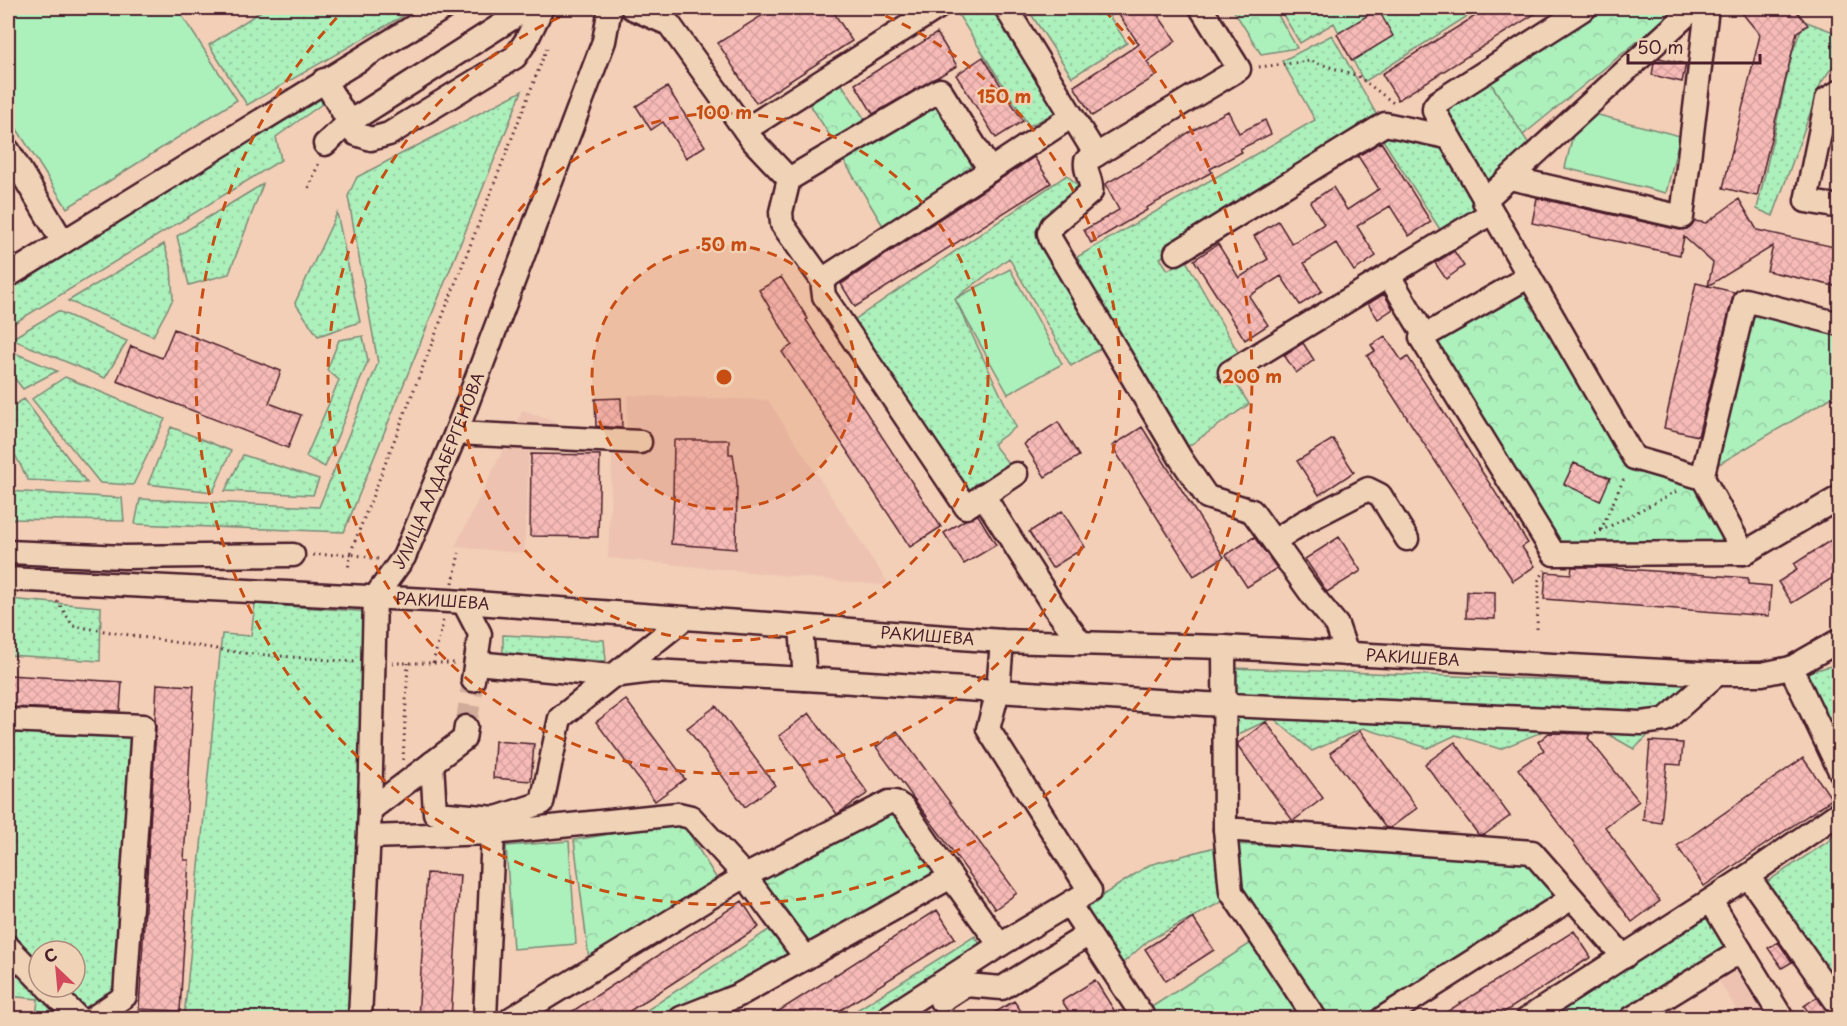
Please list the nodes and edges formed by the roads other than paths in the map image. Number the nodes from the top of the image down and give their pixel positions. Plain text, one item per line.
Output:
1 (444, 8) edge
2 (528, 8) edge
3 (542, 8) edge
4 (610, 8) edge
5 (632, 8) edge
6 (937, 8) edge
7 (1006, 8) edge
8 (1201, 8) edge
9 (1585, 8) edge
10 (1696, 8) edge
11 (324, 80) junction
12 (1839, 91) edge
13 (1072, 116) junction
14 (348, 123) junction
15 (745, 130) junction
16 (1447, 137) junction
17 (325, 144) road end
18 (8, 150) edge
19 (1096, 154) junction
20 (990, 170) junction
21 (1510, 178) junction
22 (789, 179) junction
23 (1488, 207) junction
24 (1839, 207) edge
25 (63, 242) junction
26 (1176, 253) dead end
27 (8, 276) edge
28 (1389, 276) junction
29 (1528, 276) junction
30 (822, 280) junction
31 (1839, 324) edge
32 (1425, 336) junction
33 (1230, 372) dead end
34 (456, 433) junction
35 (640, 442) dead end
36 (1016, 474) dead end
37 (1703, 478) junction
38 (983, 495) junction
39 (1839, 497) edge
40 (1407, 539) dead end
41 (1274, 541) junction
42 (8, 552) edge
43 (1744, 553) junction
44 (293, 555) road end
45 (124, 557) junction
46 (8, 579) edge
47 (125, 584) junction
48 (375, 597) junction
49 (464, 603) junction
50 (684, 619) junction
51 (801, 627) junction
52 (1839, 640) edge
53 (1002, 641) junction
54 (1081, 643) junction
55 (1224, 647) junction
56 (1347, 654) junction
57 (1791, 668) junction
58 (1717, 674) junction
59 (612, 676) junction
60 (806, 679) junction
61 (998, 691) junction
62 (1223, 704) junction
63 (8, 720) edge
64 (466, 727) tunnel mouth
65 (432, 763) junction
66 (1839, 771) edge
67 (370, 810) junction
68 (1839, 812) edge
69 (1225, 829) junction
70 (493, 833) junction
71 (369, 837) junction
72 (745, 876) junction
73 (1748, 876) junction
74 (951, 877) junction
75 (1572, 898) junction
76 (1711, 901) junction
77 (1069, 904) junction
78 (1089, 934) junction
79 (1000, 945) junction
80 (8, 947) edge
81 (1741, 951) junction
82 (1624, 957) junction
83 (806, 958) junction
84 (27, 967) edge
85 (59, 999) edge
86 (1839, 1007) edge
87 (105, 1016) edge
88 (78, 1018) edge
89 (360, 1018) edge
90 (485, 1018) edge
91 (512, 1018) edge
92 (681, 1018) edge
93 (887, 1018) edge
94 (914, 1018) edge
95 (1144, 1018) edge
96 (1314, 1018) edge
97 (1383, 1018) edge
98 (1528, 1018) edge
99 (1632, 1018) edge
100 (1782, 1018) edge

1 - 11 street
2 - 14 street
3 - 14 street
4 - 34 street, УЛИЦА АЛДАБЕРГЕНОВА
5 - 15 street
6 - 15 street
7 - 13 street
8 - 19 street
9 - 16 street
10 - 21 street
10 - 21 street
11 - 14 street
11 - 25 street
12 - 24 street
13 - 19 street
13 - 20 street
14 - 17 street
15 - 22 street
16 - 23 street
16 - 26 street
18 - 25 street
19 - 41 street
20 - 22 street
20 - 30 street
21 - 23 street
22 - 30 street
23 - 28 street
23 - 29 street
25 - 27 street
28 - 32 street
28 - 33 street
29 - 32 street
29 - 37 street
30 - 38 street
31 - 37 street
32 - 43 street
34 - 35 street
34 - 48 street, УЛИЦА АЛДАБЕРГЕНОВА
36 - 38 street
37 - 43 street
38 - 54 street
39 - 43 street
40 - 41 street
41 - 56 street
42 - 45 street
44 - 45 street
45 - 47 street
46 - 47 street, РАКИШЕВА
47 - 48 street, РАКИШЕВА
48 - 49 street, РАКИШЕВА
48 - 67 street
49 - 50 street, РАКИШЕВА
49 - 59 street
50 - 51 street, РАКИШЕВА
50 - 59 street
51 - 53 street, РАКИШЕВА
51 - 60 street
52 - 57 street, РАКИШЕВА
53 - 54 street, РАКИШЕВА
53 - 61 street
54 - 55 street, РАКИШЕВА
55 - 56 street, РАКИШЕВА
55 - 62 street
56 - 58 street, РАКИШЕВА
57 - 58 street, РАКИШЕВА
57 - 66 street
58 - 62 street
59 - 60 street
59 - 65 street
60 - 61 street
61 - 62 street
61 - 77 street
62 - 69 street
63 - 87 street
64 - 65 street
65 - 67 street
67 - 71 street
68 - 73 street
69 - 75 street
69 - 96 street
70 - 71 street
70 - 72 street
70 - 90 street
71 - 89 street
72 - 74 street
72 - 83 street
72 - 91 street
73 - 76 street
73 - 86 street
74 - 79 street
74 - 83 street
75 - 82 street
75 - 97 street
76 - 81 street
76 - 82 street
77 - 78 street
77 - 79 street
78 - 94 street
78 - 95 street
79 - 93 street
80 - 84 street
81 - 99 street
81 - 100 street
82 - 98 street
83 - 92 street
85 - 88 street

